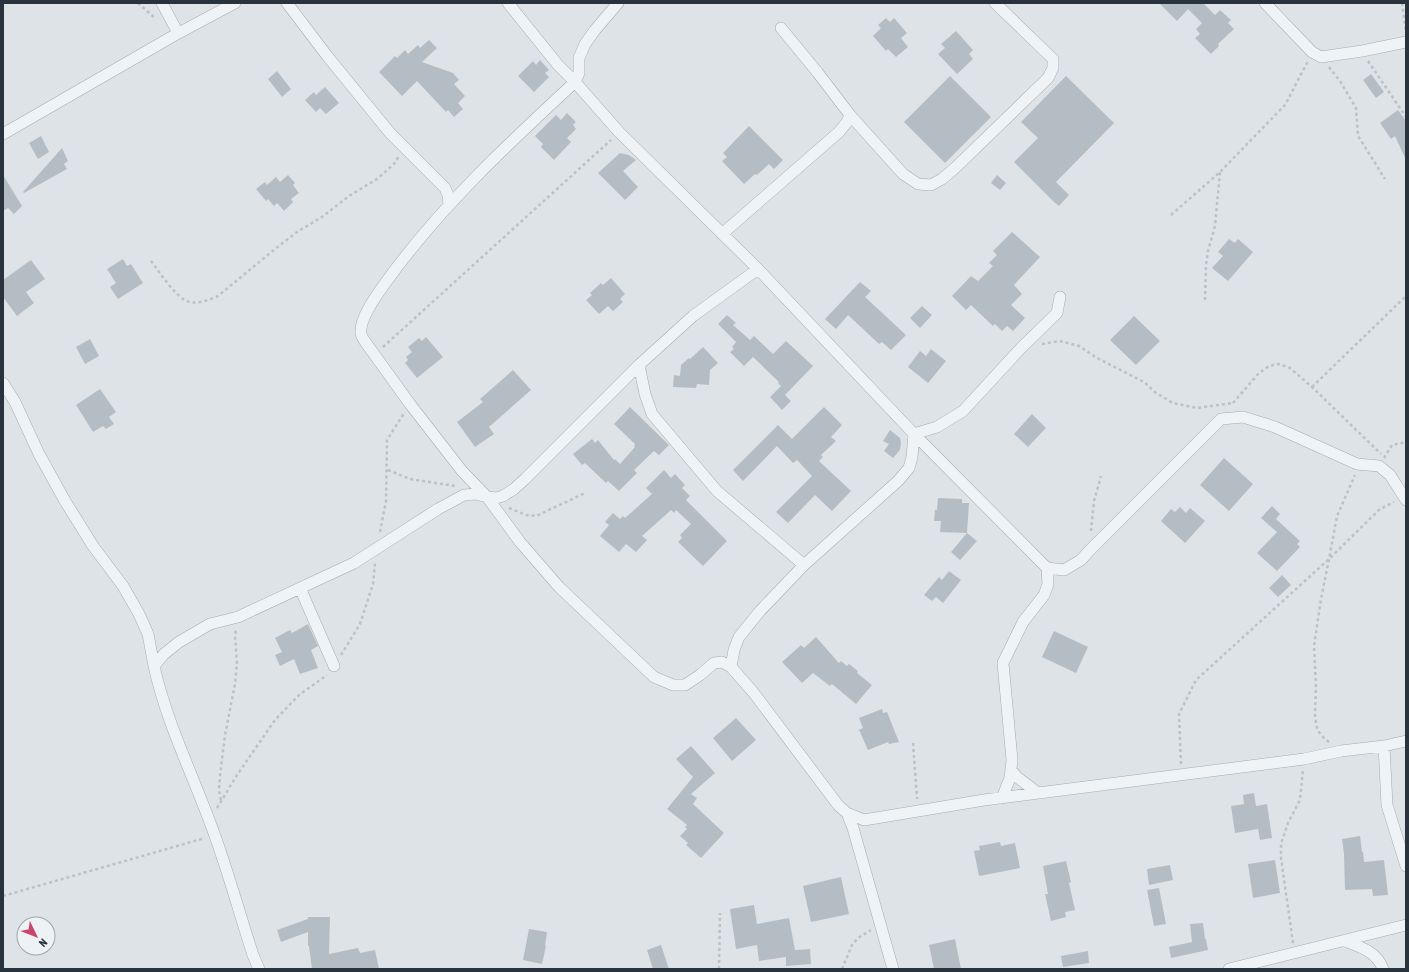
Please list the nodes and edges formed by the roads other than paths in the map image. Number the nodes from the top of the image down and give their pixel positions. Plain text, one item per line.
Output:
1 (162, 3) edge
2 (235, 3) edge
3 (287, 3) edge
4 (508, 3) edge
5 (618, 3) edge
6 (995, 3) edge
7 (1265, 3) edge
8 (781, 28) dead end
9 (178, 33) junction
10 (1406, 42) edge
11 (579, 58) junction
12 (558, 65) junction
13 (575, 82) junction
14 (850, 115) junction
15 (3, 134) edge
16 (449, 205) junction
17 (722, 234) junction
18 (758, 269) junction
19 (1060, 297) dead end
20 (639, 365) junction
21 (3, 383) edge
22 (914, 434) junction
23 (485, 499) junction
24 (1403, 501) edge
25 (804, 565) junction
26 (1047, 568) junction
27 (300, 588) junction
28 (154, 666) junction
29 (334, 666) dead end
30 (731, 667) junction
31 (1406, 741) edge
32 (1384, 746) junction
33 (1011, 770) junction
34 (1038, 793) junction
35 (1002, 798) junction
36 (846, 813) junction
37 (873, 818) junction
38 (855, 838) junction
39 (1406, 866) edge
40 (1406, 925) edge
41 (1345, 941) junction
42 (259, 969) edge
43 (893, 969) edge
44 (1229, 969) edge
45 (1383, 969) edge

1 - 9 street
2 - 9 street
3 - 16 street
4 - 12 street
5 - 11 street
6 - 14 street
7 - 10 street
8 - 14 street
9 - 15 street
11 - 12 street
11 - 13 street
12 - 13 street
13 - 16 street
13 - 17 street
14 - 17 street
16 - 23 street
17 - 18 street
18 - 20 street
18 - 22 street
19 - 22 street
20 - 23 street
20 - 25 street
21 - 28 street
22 - 25 street
22 - 26 street
23 - 27 street
23 - 30 street
24 - 26 street
25 - 30 street
26 - 33 street
27 - 28 street
27 - 29 street
28 - 42 street
30 - 36 street
31 - 32 street
32 - 34 street
32 - 39 street
33 - 34 street
33 - 35 street
34 - 35 street
35 - 37 street
36 - 37 street
36 - 38 street
37 - 38 street
38 - 43 street
40 - 41 street
41 - 44 street
41 - 45 street

